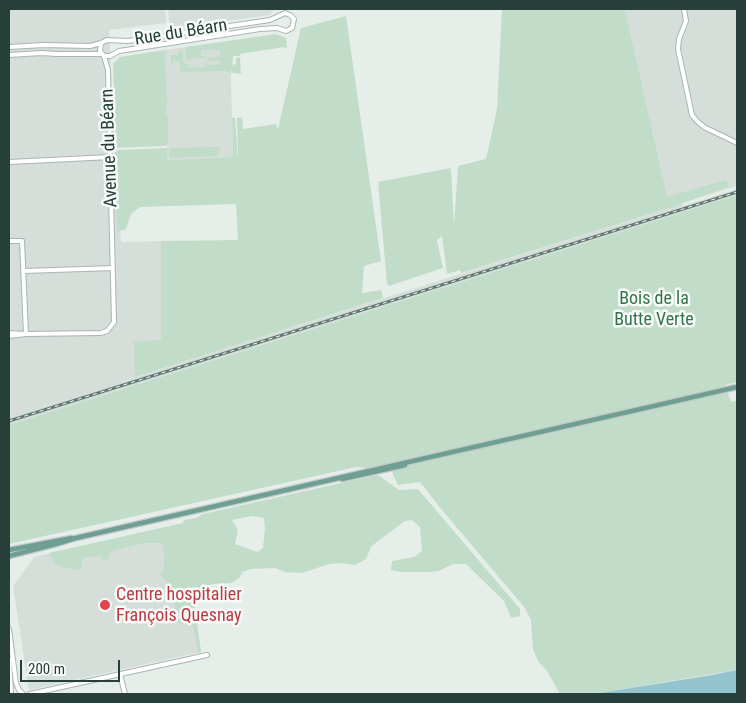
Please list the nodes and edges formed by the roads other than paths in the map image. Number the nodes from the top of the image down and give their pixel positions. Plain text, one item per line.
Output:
1 (281, 9) edge
2 (285, 9) edge
3 (684, 9) edge
4 (287, 14) junction
5 (279, 16) junction
6 (279, 28) junction
7 (102, 43) junction
8 (115, 44) junction
9 (9, 47) edge
10 (9, 55) edge
11 (103, 55) junction
12 (113, 55) junction
13 (108, 70) junction
14 (737, 142) edge
15 (111, 156) junction
16 (9, 162) edge
17 (9, 241) edge
18 (113, 268) junction
19 (24, 271) junction
20 (9, 334) edge
21 (26, 334) junction
22 (737, 387) edge
23 (76, 538) junction
24 (9, 549) edge
25 (9, 556) edge
26 (9, 629) edge
27 (207, 655) dead end
28 (9, 658) edge
29 (120, 674) junction
30 (18, 690) junction
31 (10, 693) edge
32 (23, 694) edge
33 (30, 694) edge
34 (125, 694) edge

1 - 5 street
2 - 4 street
3 - 14 street
4 - 5 street
4 - 6 street
5 - 6 street
5 - 8 street, Rue du Béarn
6 - 12 street, Rue du Béarn
7 - 8 street
7 - 9 street
7 - 11 street
8 - 12 street
10 - 11 street
11 - 12 street
11 - 13 street, Avenue du Béarn
12 - 13 street, Avenue du Béarn
13 - 15 street, Avenue du Béarn
15 - 16 street
15 - 18 street, Avenue du Béarn
17 - 19 street
18 - 19 street
18 - 21 street, Avenue du Béarn
19 - 21 street
20 - 21 street
22 - 23 main road
23 - 24 main road
23 - 25 main road
26 - 30 street
27 - 29 street
28 - 31 street
29 - 33 street
29 - 34 street
30 - 31 street
30 - 32 street

